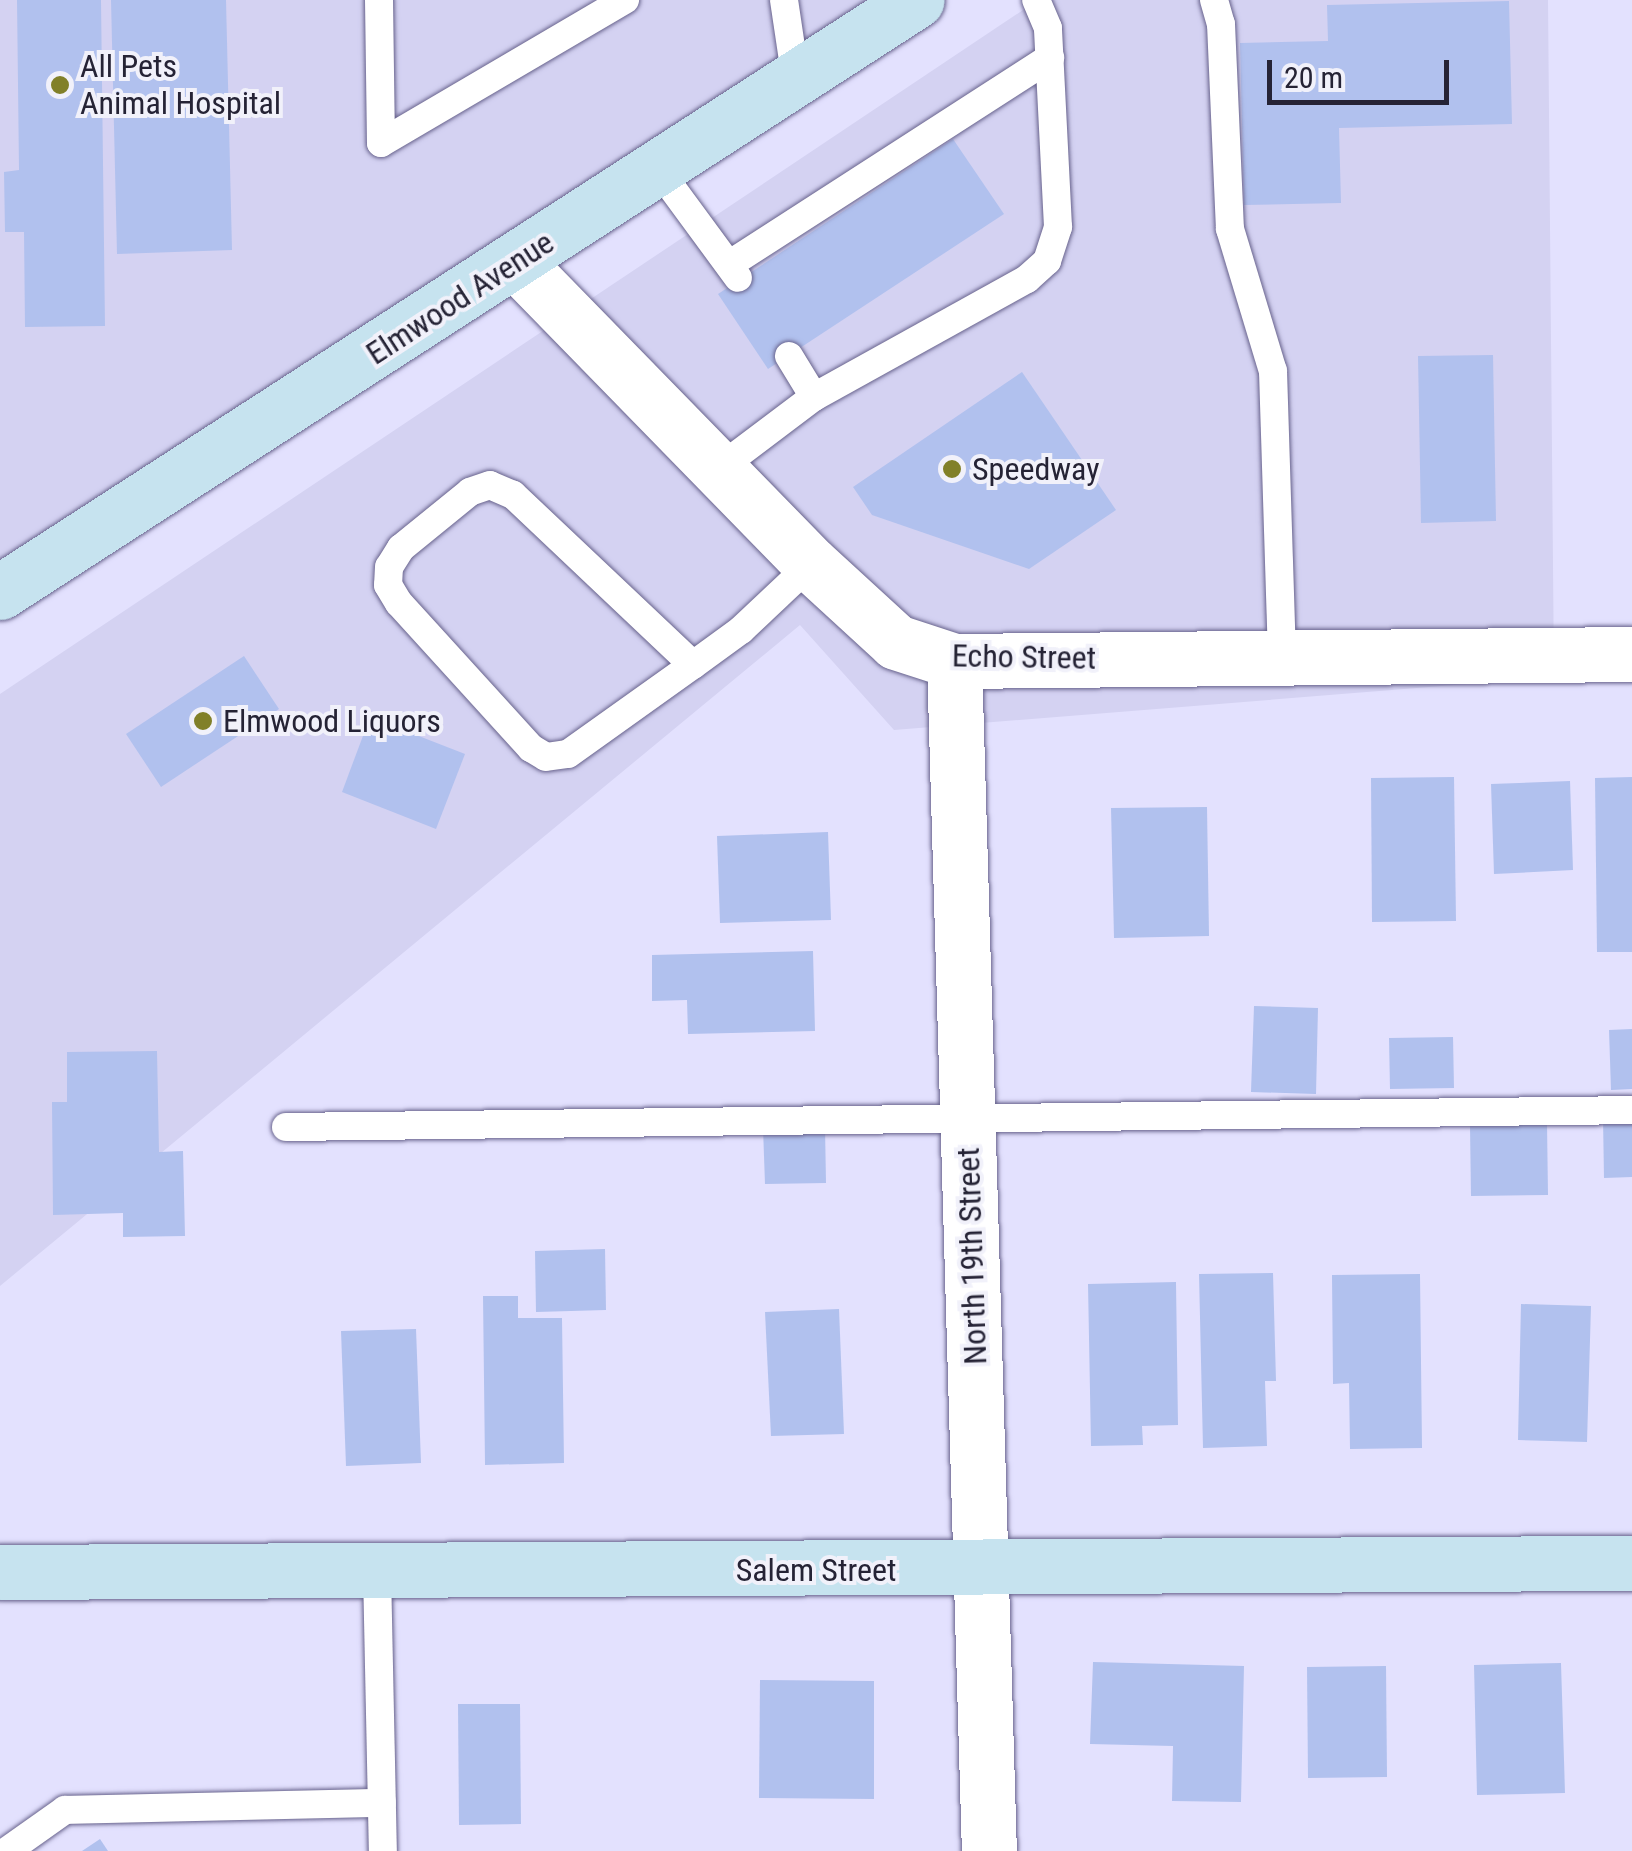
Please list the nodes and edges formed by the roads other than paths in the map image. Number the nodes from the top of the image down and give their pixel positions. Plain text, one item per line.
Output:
1 (380, 0) edge
2 (625, 0) edge
3 (784, 0) edge
4 (917, 0) edge
5 (1036, 0) edge
6 (1214, 0) edge
7 (1050, 58) junction
8 (796, 80) junction
9 (658, 170) junction
10 (516, 262) junction
11 (789, 356) dead end
12 (814, 397) junction
13 (721, 467) junction
14 (810, 564) junction
15 (0, 592) edge
16 (1632, 654) edge
17 (1282, 658) junction
18 (954, 661) junction
19 (693, 665) junction
20 (1632, 1110) edge
21 (968, 1115) junction
22 (286, 1126) dead end
23 (1632, 1563) edge
24 (983, 1570) junction
25 (378, 1571) junction
26 (0, 1572) edge
27 (382, 1804) junction
28 (7, 1851) edge
29 (383, 1851) edge
30 (989, 1851) edge

1 - 2 lane
3 - 8 lane
4 - 8 main road, Elmwood Avenue
5 - 7 lane
6 - 17 lane
7 - 9 lane
7 - 12 lane
8 - 9 main road, Elmwood Avenue
9 - 10 main road, Elmwood Avenue
10 - 13 street, Echo Street
10 - 15 main road, Elmwood Avenue
11 - 12 lane
12 - 13 lane
13 - 14 street, Echo Street
14 - 18 street, Echo Street
14 - 19 lane
16 - 17 street, Echo Street
17 - 18 street, Echo Street
18 - 21 street, North 19th Street
19 - 19 lane
20 - 21 lane
21 - 22 lane
21 - 24 street, North 19th Street
23 - 24 main road, Salem Street
24 - 25 main road, Salem Street
24 - 30 street, North 19th Street
25 - 26 main road, Salem Street
25 - 27 lane
27 - 28 lane
27 - 29 lane

